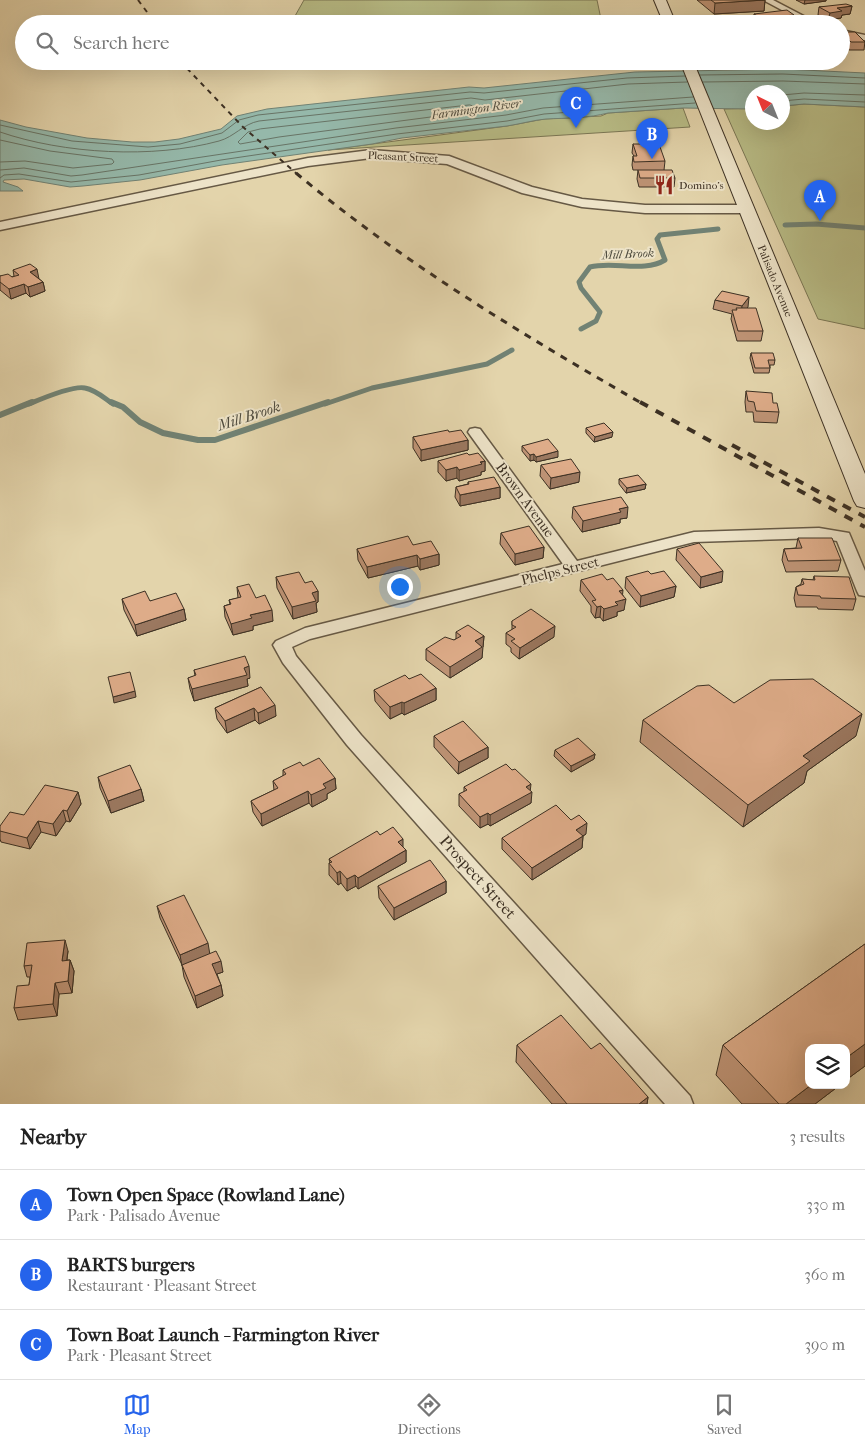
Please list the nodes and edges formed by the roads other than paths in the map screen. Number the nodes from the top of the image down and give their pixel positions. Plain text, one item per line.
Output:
1 (660, 0) edge
2 (767, 0) edge
3 (666, 15) edge
4 (798, 15) edge
5 (850, 35) edge
6 (865, 38) edge
7 (690, 70) edge
8 (746, 209) junction
9 (0, 226) edge
10 (475, 432) dead end
11 (865, 502) edge
12 (574, 568) junction
13 (865, 591) edge
14 (282, 645) joint
15 (681, 1104) edge

1 - 3 main road
2 - 4 street
5 - 6 street
7 - 8 main road, Palisado Avenue
8 - 9 street, Pleasant Street
8 - 11 main road, Palisado Avenue
10 - 12 street, Brown Avenue
12 - 13 street, Phelps Street
12 - 14 street, Phelps Street
14 - 15 street, Prospect Street

